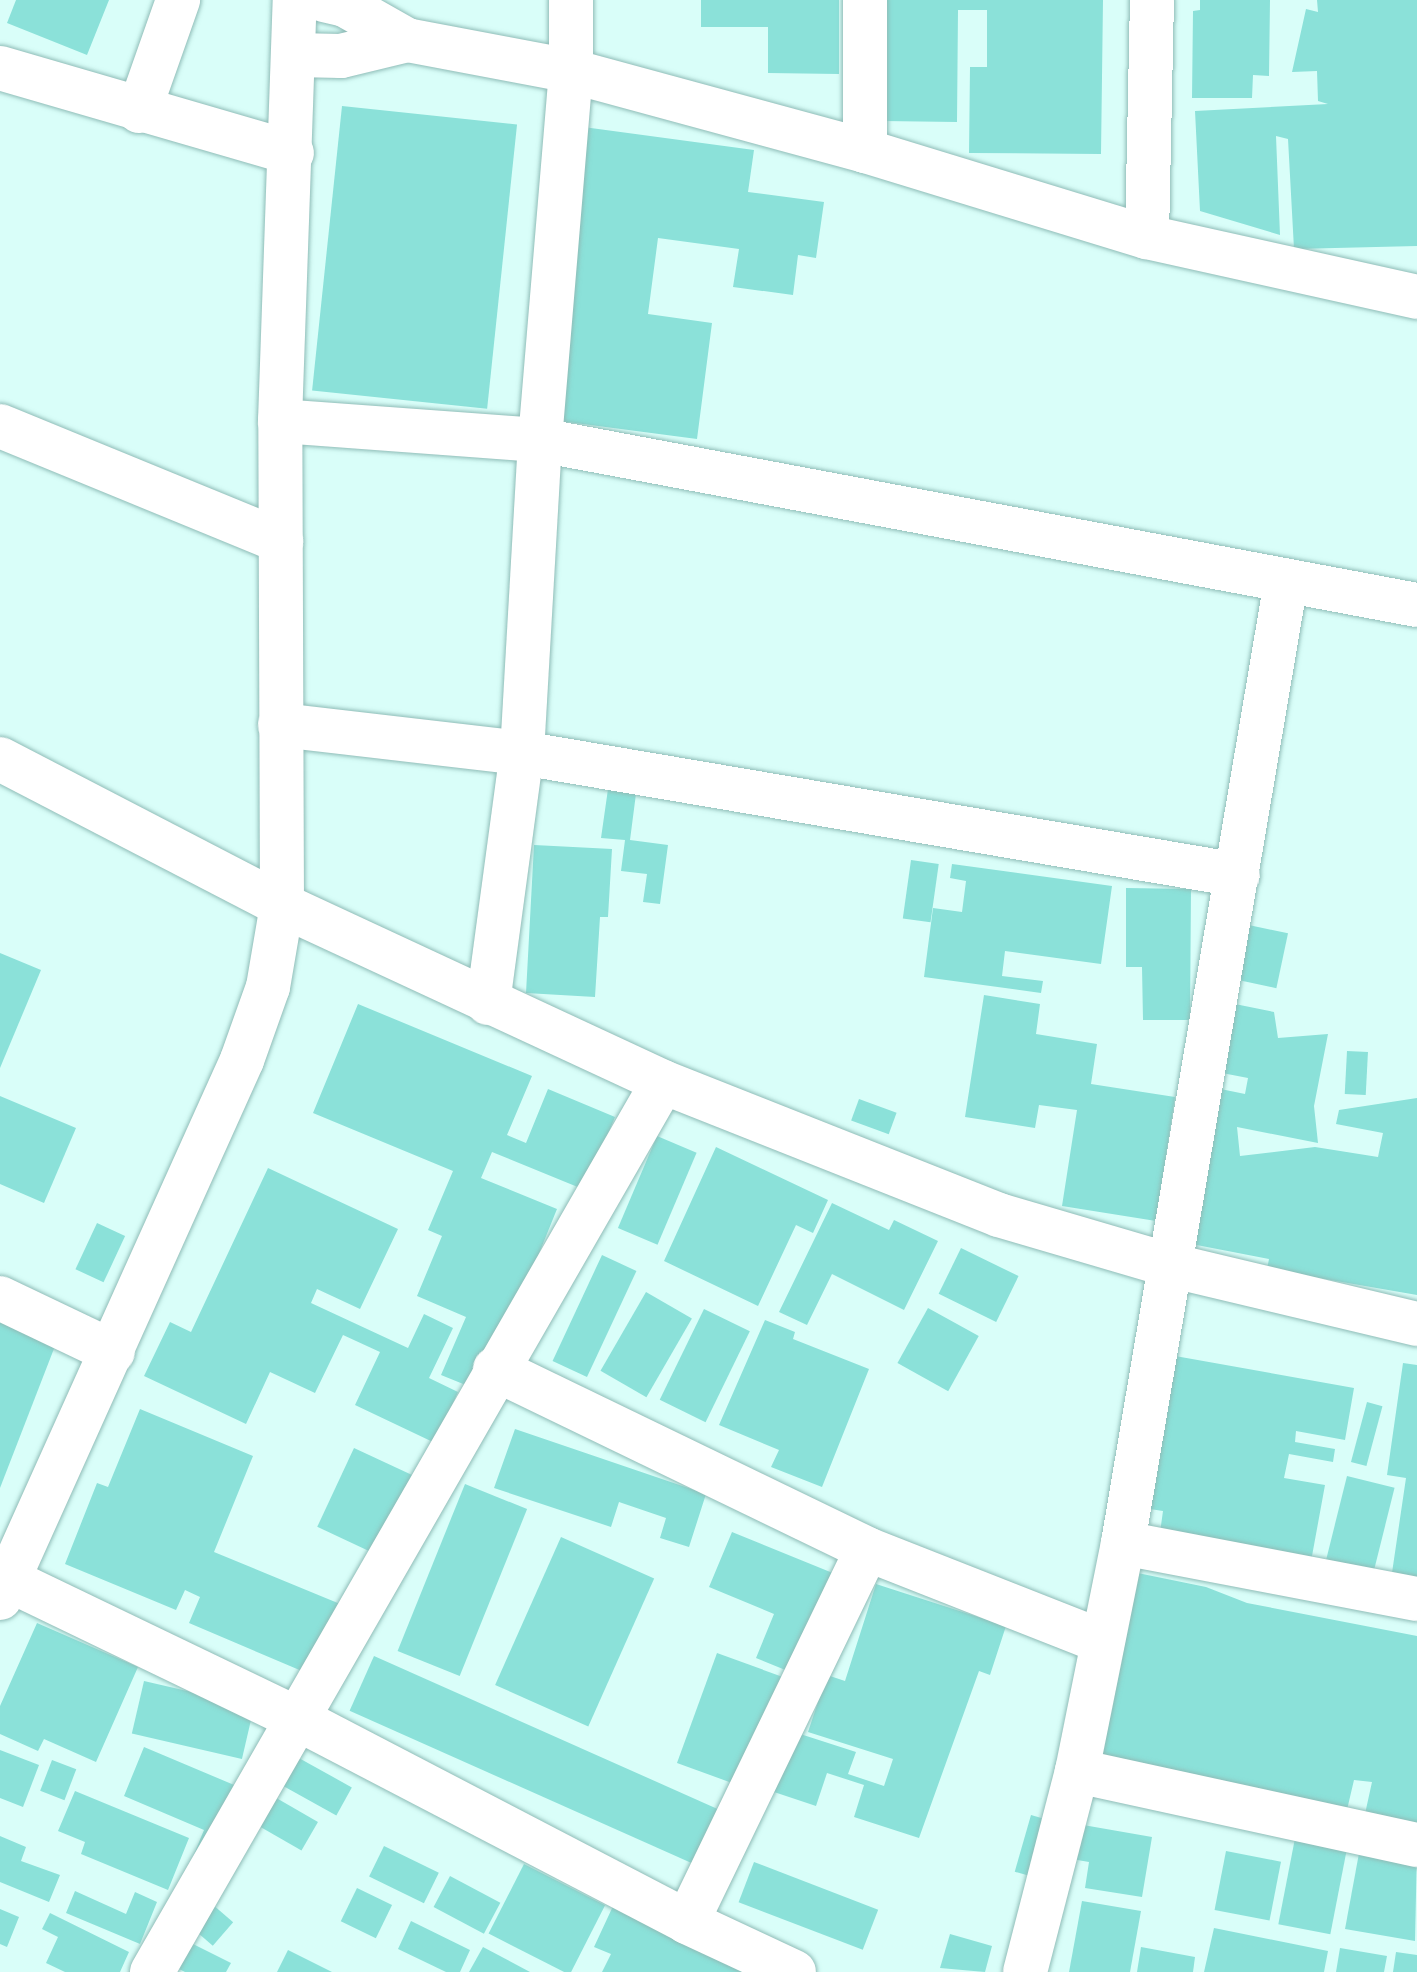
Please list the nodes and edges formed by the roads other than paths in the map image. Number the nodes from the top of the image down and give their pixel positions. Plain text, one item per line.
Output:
1 (178, 0) edge
2 (295, 0) edge
3 (324, 0) edge
4 (571, 0) edge
5 (865, 0) edge
6 (1152, 0) edge
7 (407, 40) junction
8 (295, 55) junction
9 (0, 68) edge
10 (571, 71) junction
11 (139, 111) junction
12 (865, 151) junction
13 (292, 153) junction
14 (1147, 237) junction
15 (1417, 297) edge
16 (280, 421) junction
17 (0, 426) edge
18 (540, 440) junction
19 (281, 541) junction
20 (1286, 581) junction
21 (1417, 605) edge
22 (280, 725) junction
23 (522, 753) junction
24 (0, 759) edge
25 (1238, 875) junction
26 (282, 905) junction
27 (488, 1003) junction
28 (663, 1082) junction
29 (1169, 1265) junction
30 (0, 1298) edge
31 (1417, 1324) edge
32 (113, 1352) junction
33 (495, 1369) junction
34 (1123, 1543) junction
35 (867, 1549) junction
36 (4, 1589) edge
37 (1417, 1599) edge
38 (1101, 1641) junction
39 (294, 1717) junction
40 (1077, 1771) junction
41 (1417, 1845) edge
42 (687, 1922) junction
43 (152, 1972) edge
44 (794, 1972) edge
45 (1025, 1972) edge

1 - 11 street
2 - 8 street
3 - 7 street
4 - 10 street
5 - 12 street
6 - 14 street
7 - 8 street
7 - 10 street
8 - 13 street
9 - 11 street
10 - 12 street
10 - 18 street
11 - 13 street
12 - 14 street
13 - 16 street
14 - 15 street
16 - 18 street
16 - 19 street
17 - 19 street
18 - 20 street
18 - 23 street
19 - 22 street
20 - 21 street
20 - 25 street
22 - 23 street
22 - 26 street
23 - 25 street
23 - 27 street
24 - 26 street
25 - 29 street
26 - 27 street
26 - 32 street
27 - 28 street
28 - 29 street
28 - 33 street
29 - 31 street
29 - 34 street
30 - 32 street
32 - 36 street
33 - 35 street
33 - 39 street
34 - 37 street
34 - 38 street
35 - 38 street
35 - 42 street
36 - 39 street
38 - 40 street
39 - 42 street
39 - 43 street
40 - 41 street
40 - 45 street
42 - 44 street

